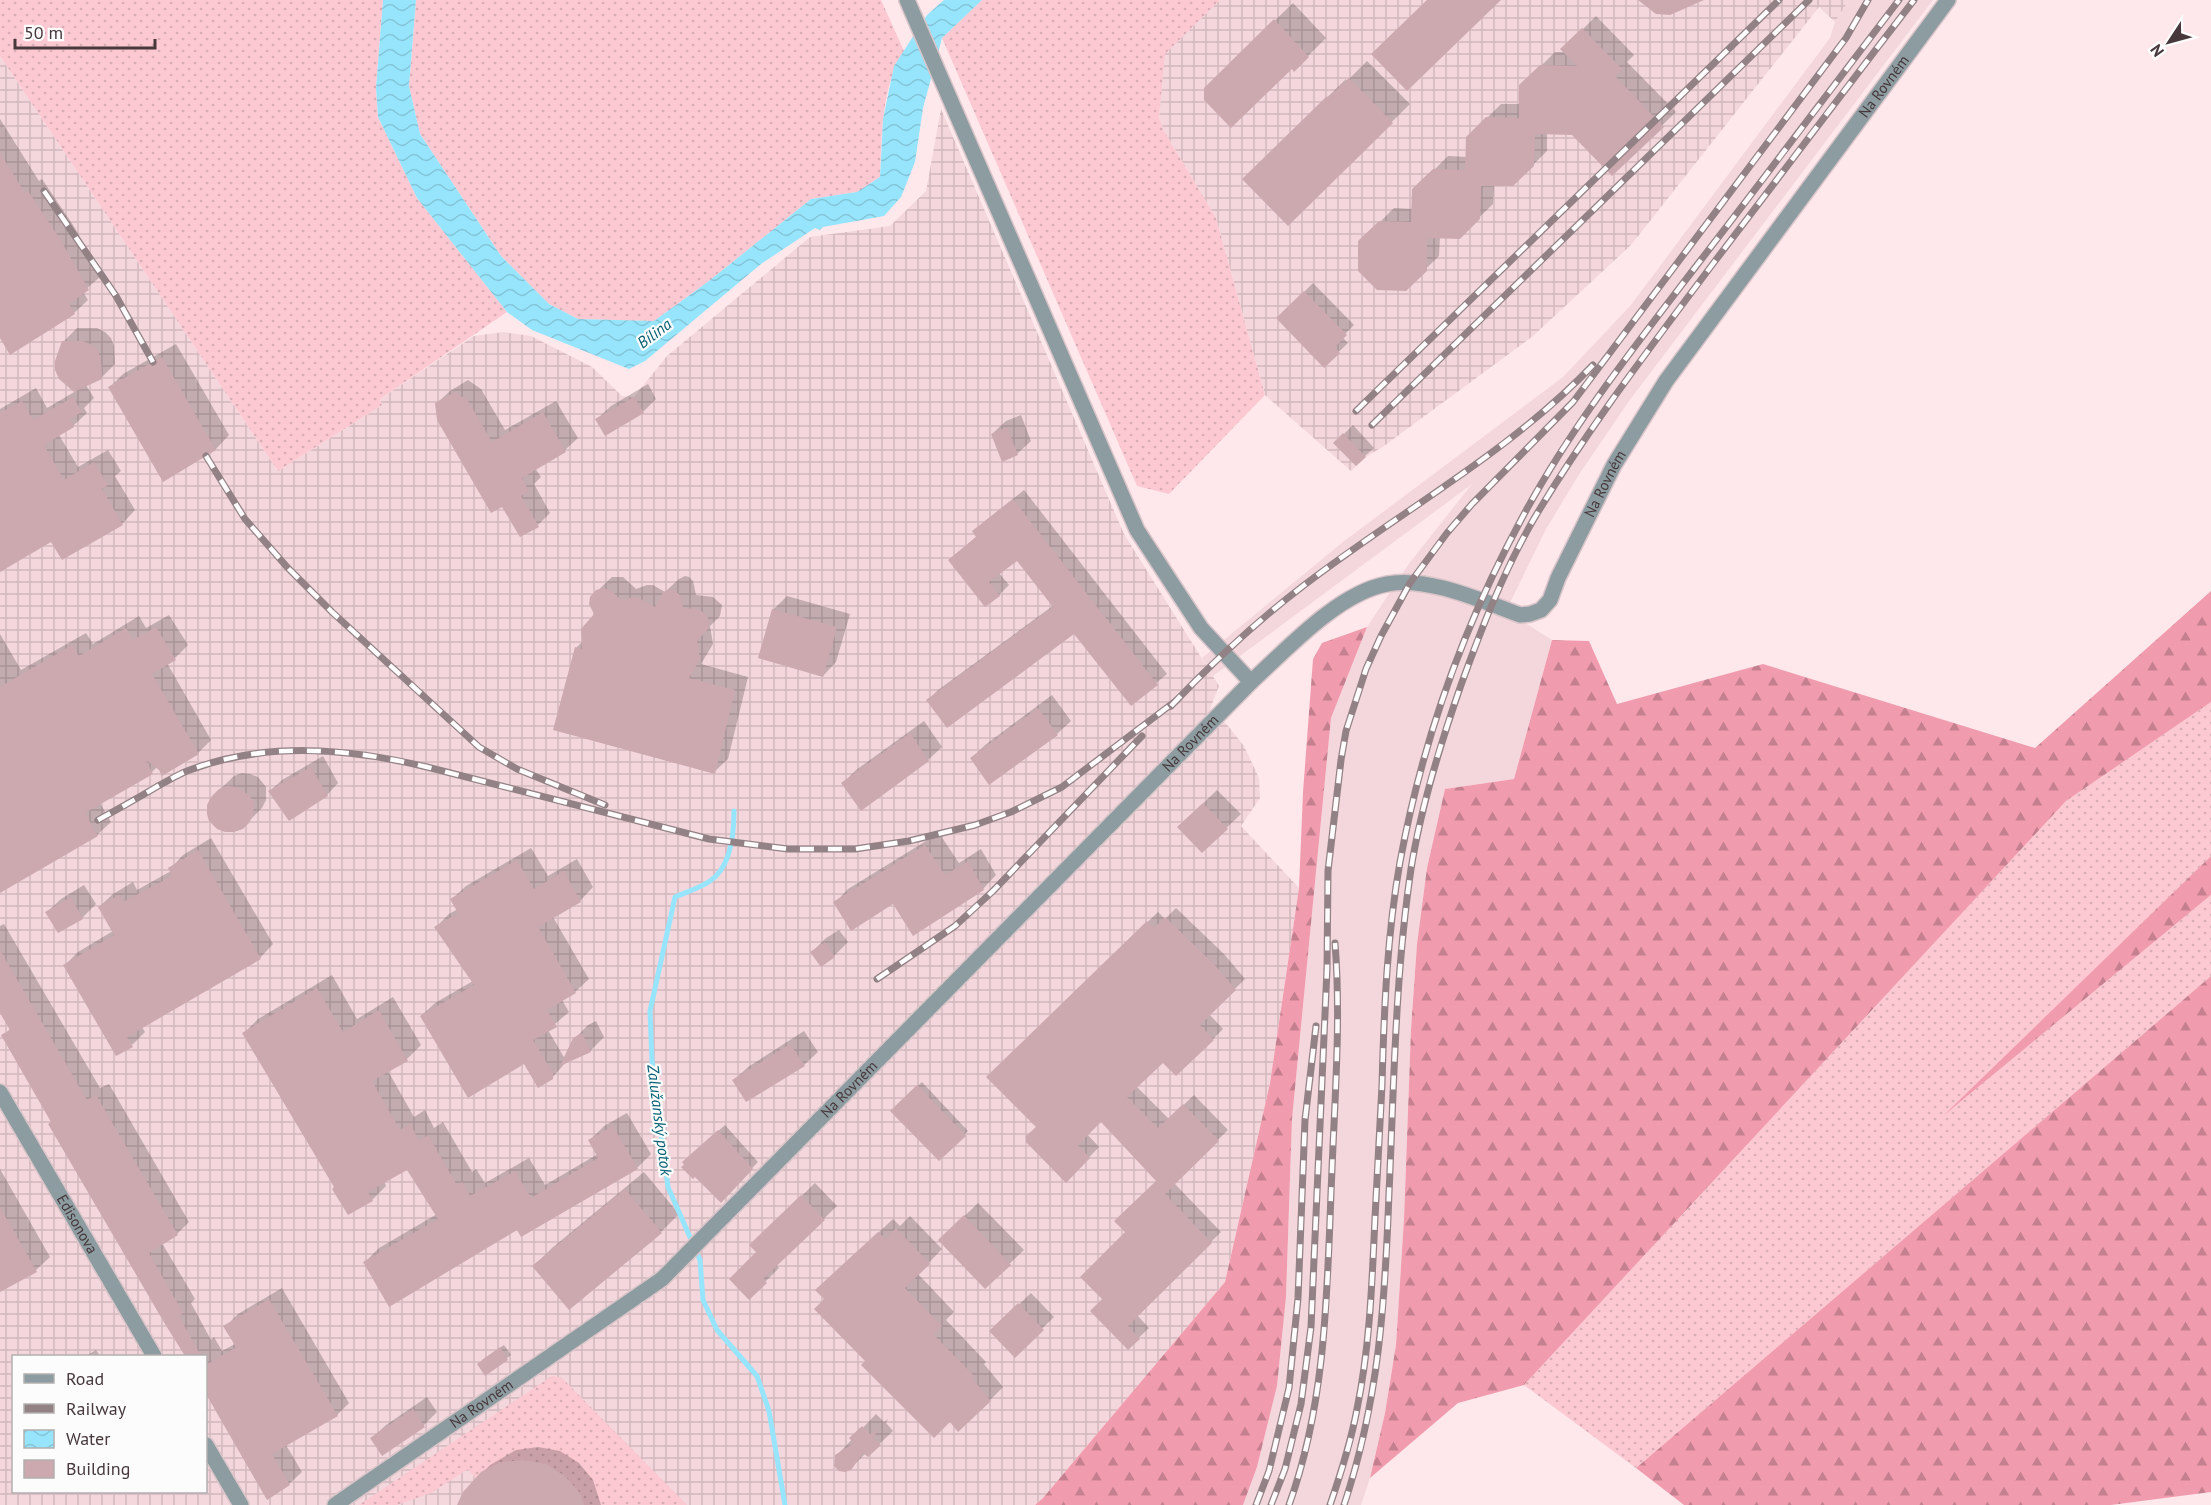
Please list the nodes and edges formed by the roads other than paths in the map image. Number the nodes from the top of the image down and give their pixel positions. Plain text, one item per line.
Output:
1 (1948, 0) edge
2 (908, 3) edge
3 (1251, 682) junction
4 (0, 1092) edge
5 (153, 1355) edge
6 (207, 1447) edge
7 (241, 1505) edge
8 (335, 1505) edge

1 - 3 street, Na Rovném
2 - 3 street
3 - 8 street, Na Rovném
4 - 5 street, Edisonova
6 - 7 street

